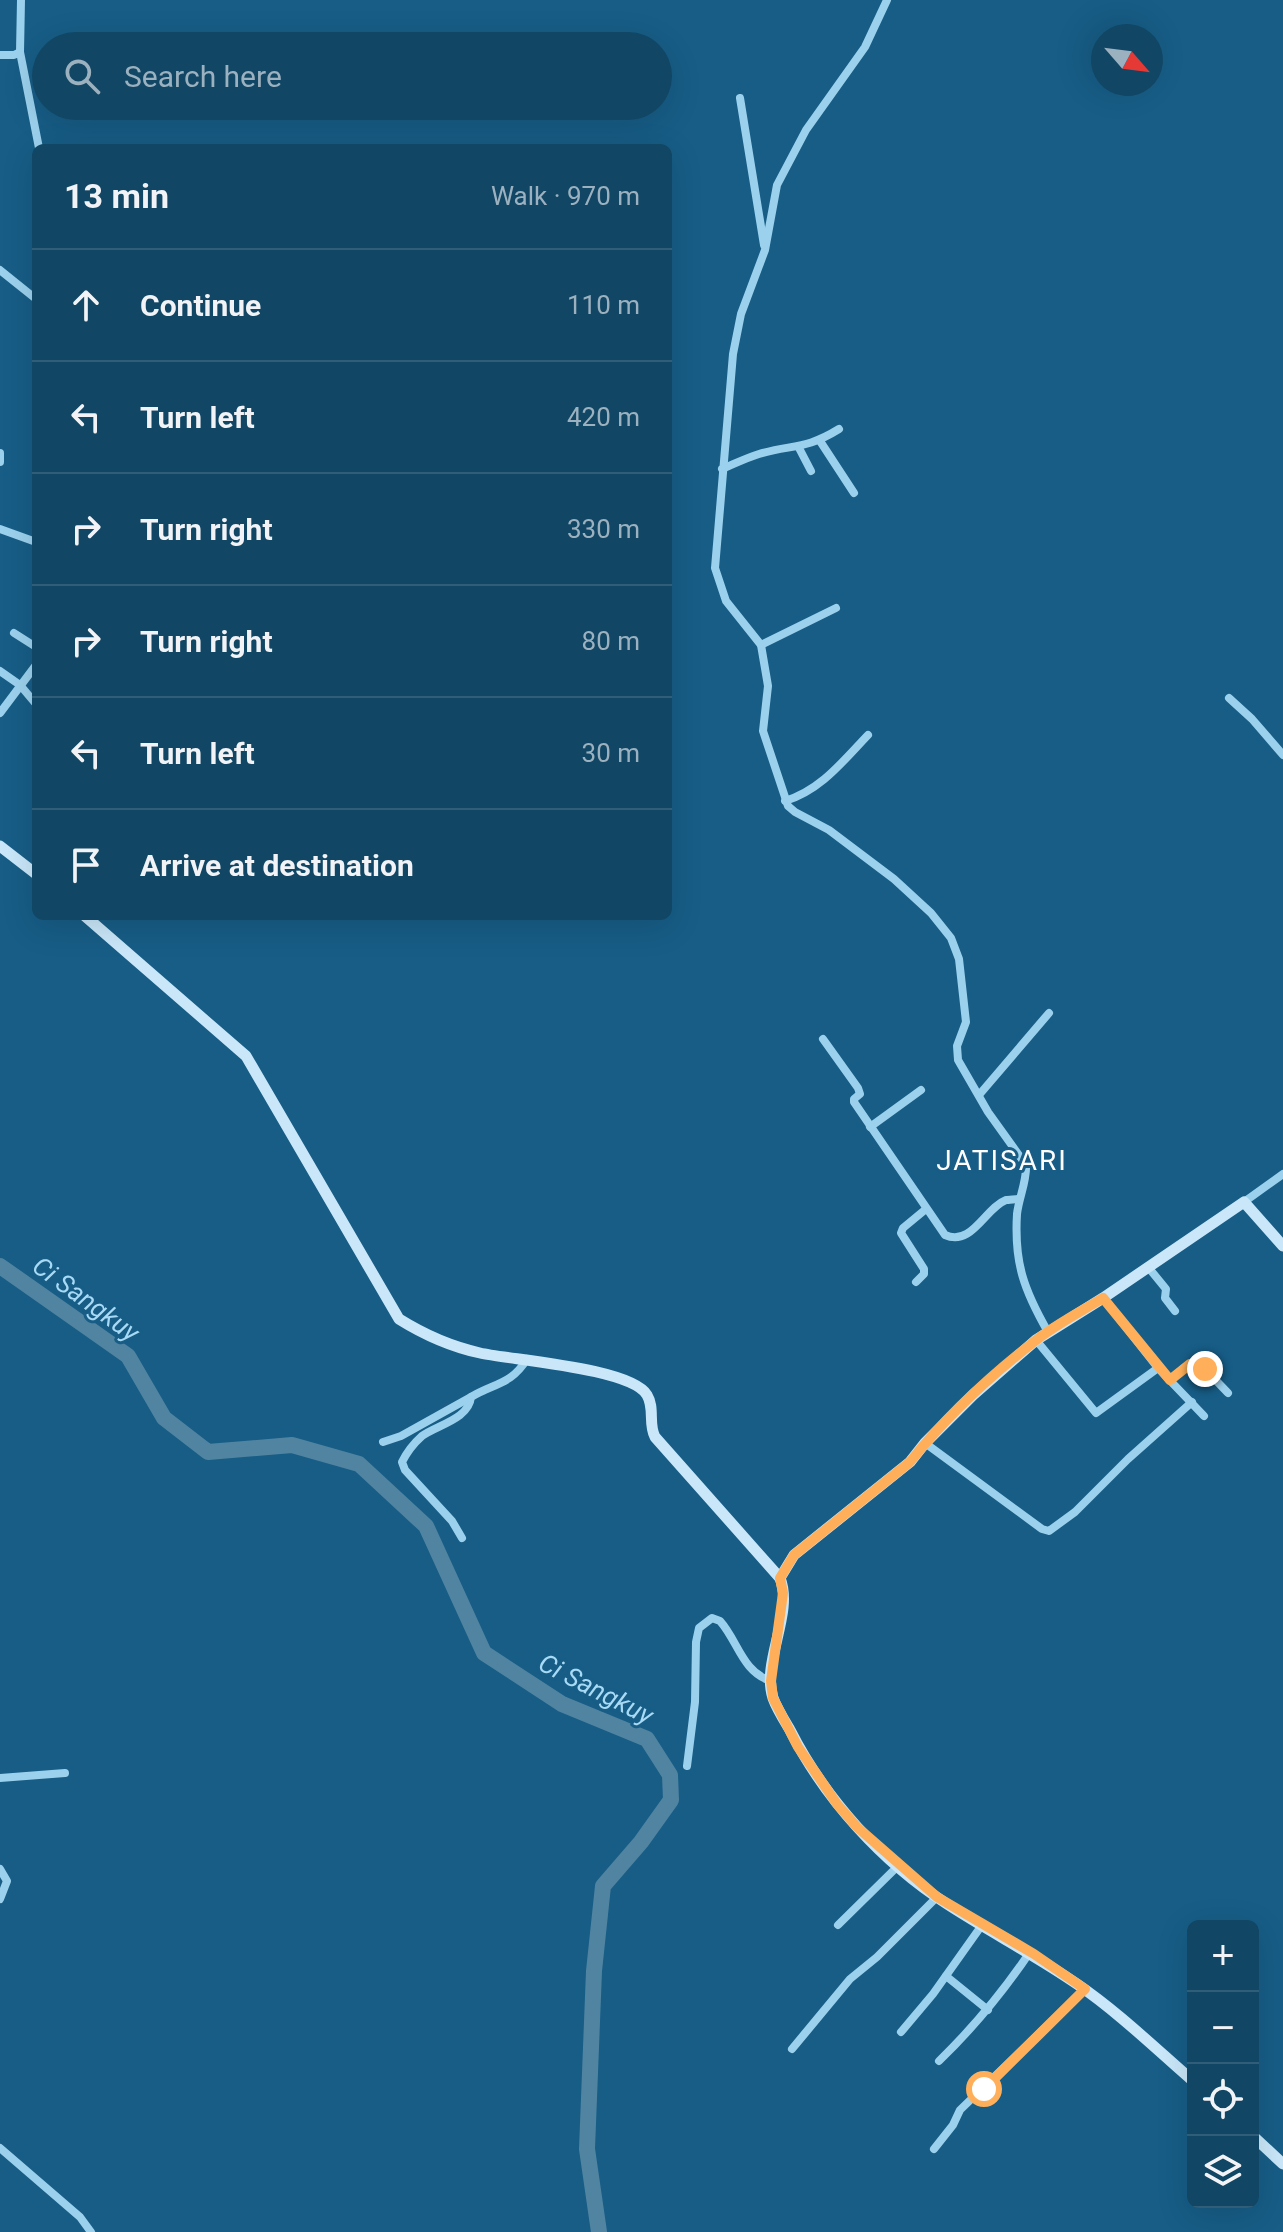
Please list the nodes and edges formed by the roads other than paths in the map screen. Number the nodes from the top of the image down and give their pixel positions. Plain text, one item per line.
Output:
1 (21, 0) edge
2 (887, 0) edge
3 (20, 52) junction
4 (0, 55) edge
5 (740, 98) dead end
6 (32, 113) edge
7 (33, 120) edge
8 (38, 144) edge
9 (765, 250) junction
10 (0, 270) edge
11 (32, 296) edge
12 (839, 429) dead end
13 (820, 441) junction
14 (799, 448) junction
15 (0, 453) edge
16 (0, 462) edge
17 (722, 469) junction
18 (811, 471) dead end
19 (854, 493) dead end
20 (0, 529) edge
21 (32, 541) edge
22 (836, 608) dead end
23 (14, 633) dead end
24 (32, 644) edge
25 (761, 645) junction
26 (32, 670) edge
27 (0, 671) edge
28 (20, 685) junction
29 (1229, 698) dead end
30 (32, 699) edge
31 (0, 713) edge
32 (868, 735) dead end
33 (1283, 755) edge
34 (785, 801) junction
35 (0, 846) edge
36 (32, 871) edge
37 (90, 920) edge
38 (1049, 1013) dead end
39 (823, 1039) dead end
40 (921, 1090) dead end
41 (979, 1095) junction
42 (870, 1127) junction
43 (1283, 1174) edge
44 (1019, 1199) junction
45 (1244, 1202) junction
46 (926, 1209) junction
47 (1283, 1246) edge
48 (1148, 1267) junction
49 (916, 1282) dead end
50 (1103, 1298) junction
51 (1175, 1311) dead end
52 (1048, 1332) junction
53 (1036, 1340) junction
54 (527, 1359) junction
55 (1158, 1368) junction
56 (1170, 1380) junction
57 (1228, 1393) dead end
58 (471, 1397) junction
59 (1192, 1402) junction
60 (1204, 1416) dead end
61 (383, 1442) dead end
62 (925, 1443) junction
63 (462, 1538) dead end
64 (780, 1578) junction
65 (771, 1681) junction
66 (687, 1766) dead end
67 (65, 1773) dead end
68 (0, 1778) edge
69 (899, 1865) junction
70 (0, 1869) edge
71 (937, 1897) junction
72 (0, 1899) edge
73 (838, 1925) dead end
74 (982, 1925) junction
75 (1030, 1952) junction
76 (946, 1976) junction
77 (1085, 1989) junction
78 (988, 2010) junction
79 (901, 2032) dead end
80 (792, 2049) dead end
81 (939, 2061) dead end
82 (1187, 2076) edge
83 (1259, 2142) edge
84 (0, 2148) edge
85 (934, 2149) dead end
86 (1283, 2164) edge
87 (91, 2232) edge

1 - 3 street
2 - 9 street
3 - 4 street
3 - 6 street
5 - 9 street
7 - 8 street
9 - 17 street
10 - 11 street
12 - 13 street
13 - 14 street
13 - 19 street
14 - 17 street
14 - 18 street
15 - 16 street
17 - 25 street
20 - 21 street
22 - 25 street
23 - 24 street
25 - 34 street
26 - 28 street
27 - 28 street
28 - 30 street
28 - 31 street
29 - 33 street
32 - 34 street
34 - 41 street
35 - 36 street
37 - 54 street
38 - 41 street
39 - 42 street
40 - 42 street
41 - 44 street
42 - 46 street
43 - 45 street
44 - 46 street
44 - 52 street
45 - 47 street
45 - 48 street
46 - 49 street
48 - 50 street
48 - 51 street
50 - 52 street
50 - 55 street
52 - 53 street
53 - 55 street
53 - 62 street
54 - 58 street
54 - 64 street
55 - 56 street
56 - 57 street
56 - 59 street
58 - 61 street
58 - 63 street
59 - 60 street
59 - 62 street
62 - 64 street
64 - 65 street
65 - 66 street
65 - 69 street
67 - 68 street
69 - 71 street
69 - 73 street
70 - 72 street
71 - 74 street
71 - 80 street
74 - 75 street
74 - 76 street
75 - 77 street
75 - 78 street
76 - 78 street
76 - 79 street
77 - 82 street
77 - 85 street
78 - 81 street
83 - 86 street
84 - 87 street

